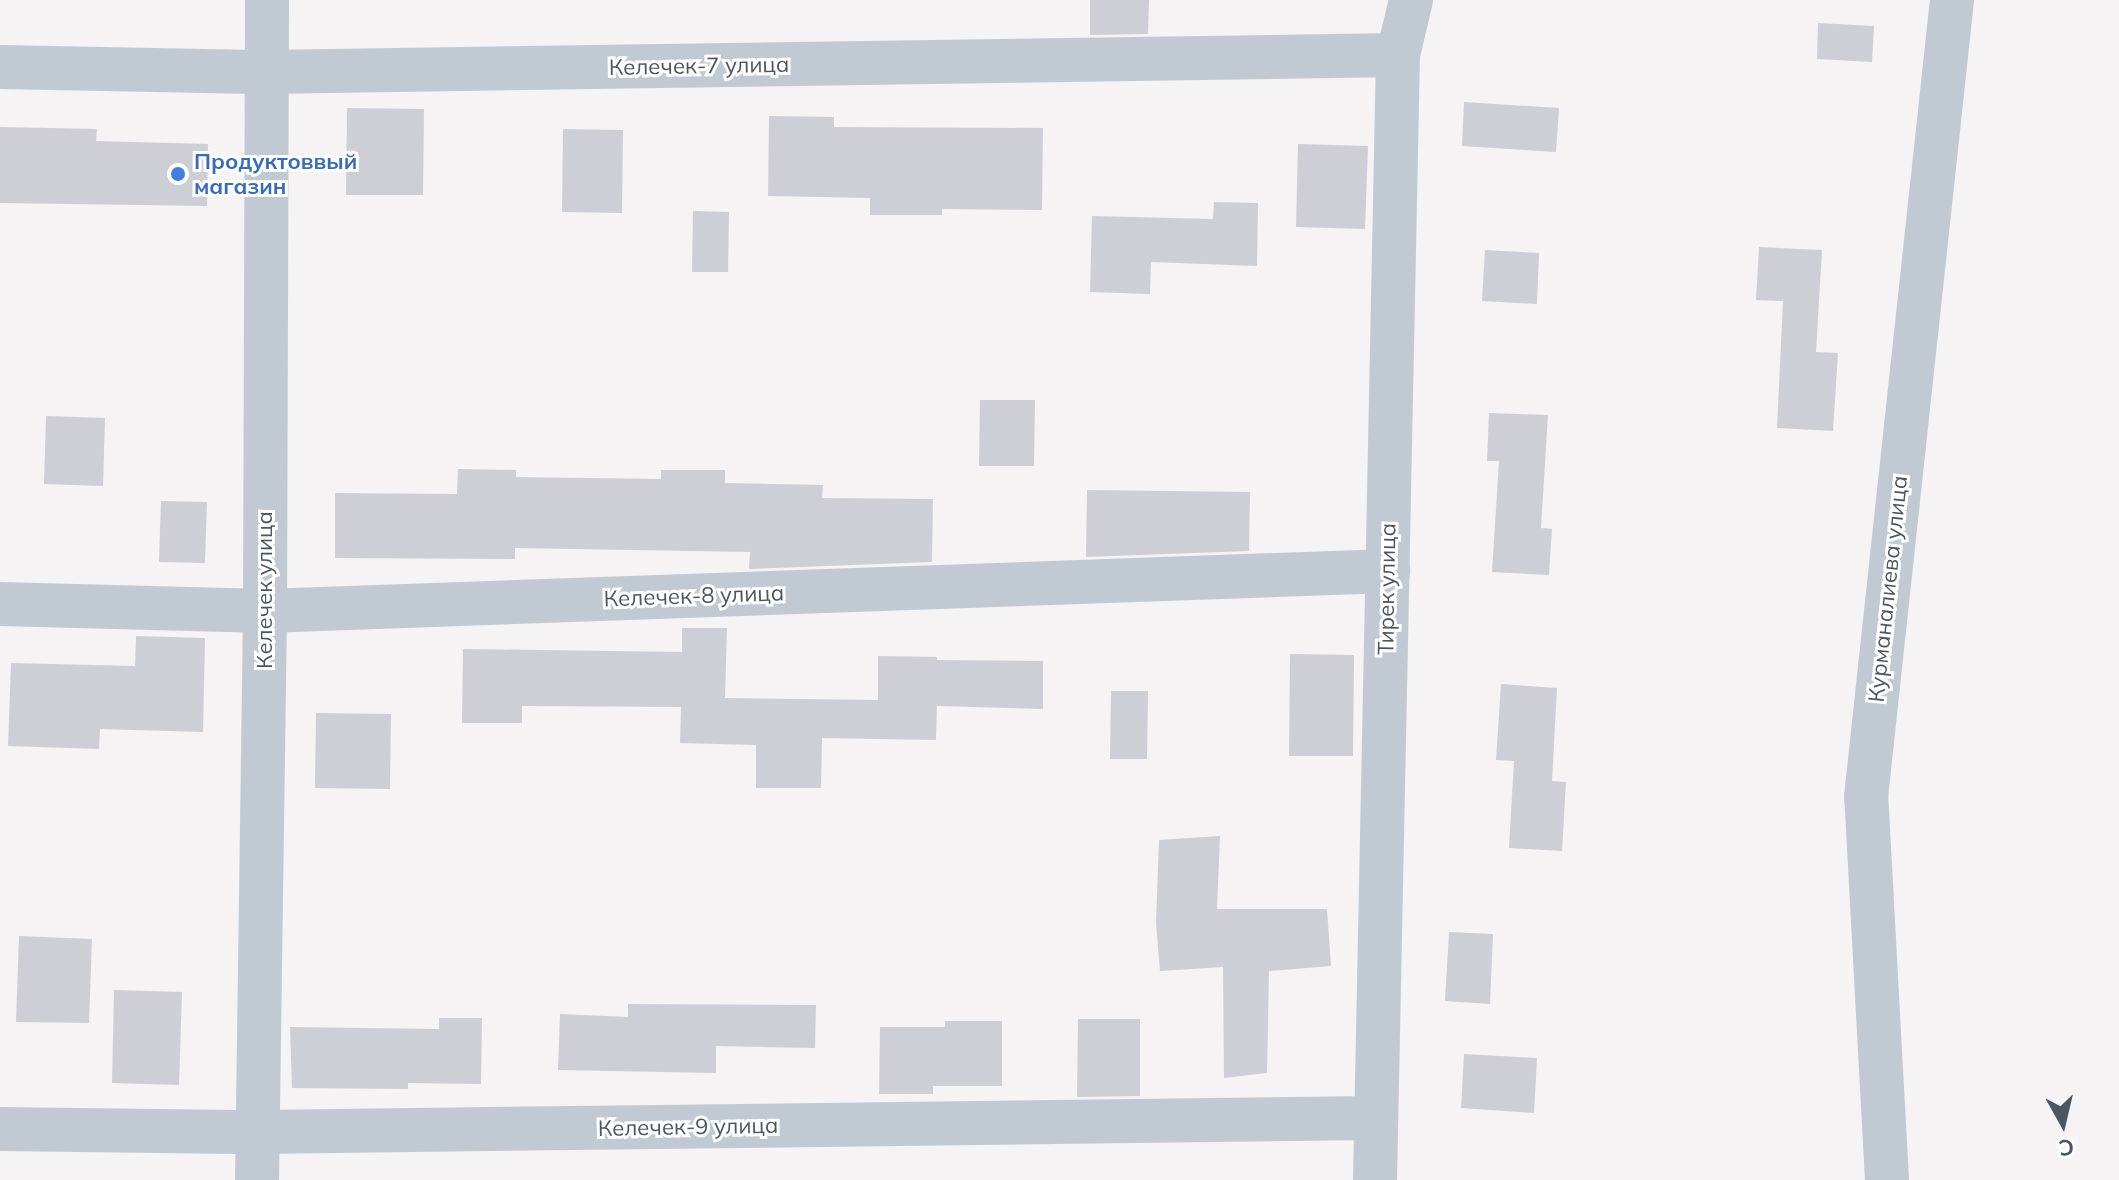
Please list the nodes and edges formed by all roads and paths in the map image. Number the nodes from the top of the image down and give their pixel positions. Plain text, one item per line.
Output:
1 (267, 0) edge
2 (1411, 0) edge
3 (1952, 0) edge
4 (1398, 55) junction
5 (0, 67) edge
6 (265, 72) junction
7 (1388, 571) junction
8 (0, 604) edge
9 (265, 611) junction
10 (1376, 1118) junction
11 (0, 1129) edge
12 (258, 1132) junction
13 (257, 1180) edge
14 (1375, 1180) edge
15 (1887, 1180) edge

1 - 6 street, Келечек улица
2 - 4 street, Тирек улица
3 - 15 street, Курманалиева улица
4 - 6 street, Келечек-7 улица
4 - 7 street, Тирек улица
5 - 6 street, Келечек-7 улица
6 - 9 street, Келечек улица
7 - 9 street, Келечек-8 улица
7 - 10 street, Тирек улица
8 - 9 street, Келечек-8 улица
9 - 12 street, Келечек улица
10 - 12 street, Келечек-9 улица
10 - 14 street, Тирек улица
11 - 12 street, Келечек-9 улица
12 - 13 street, Келечек улица

